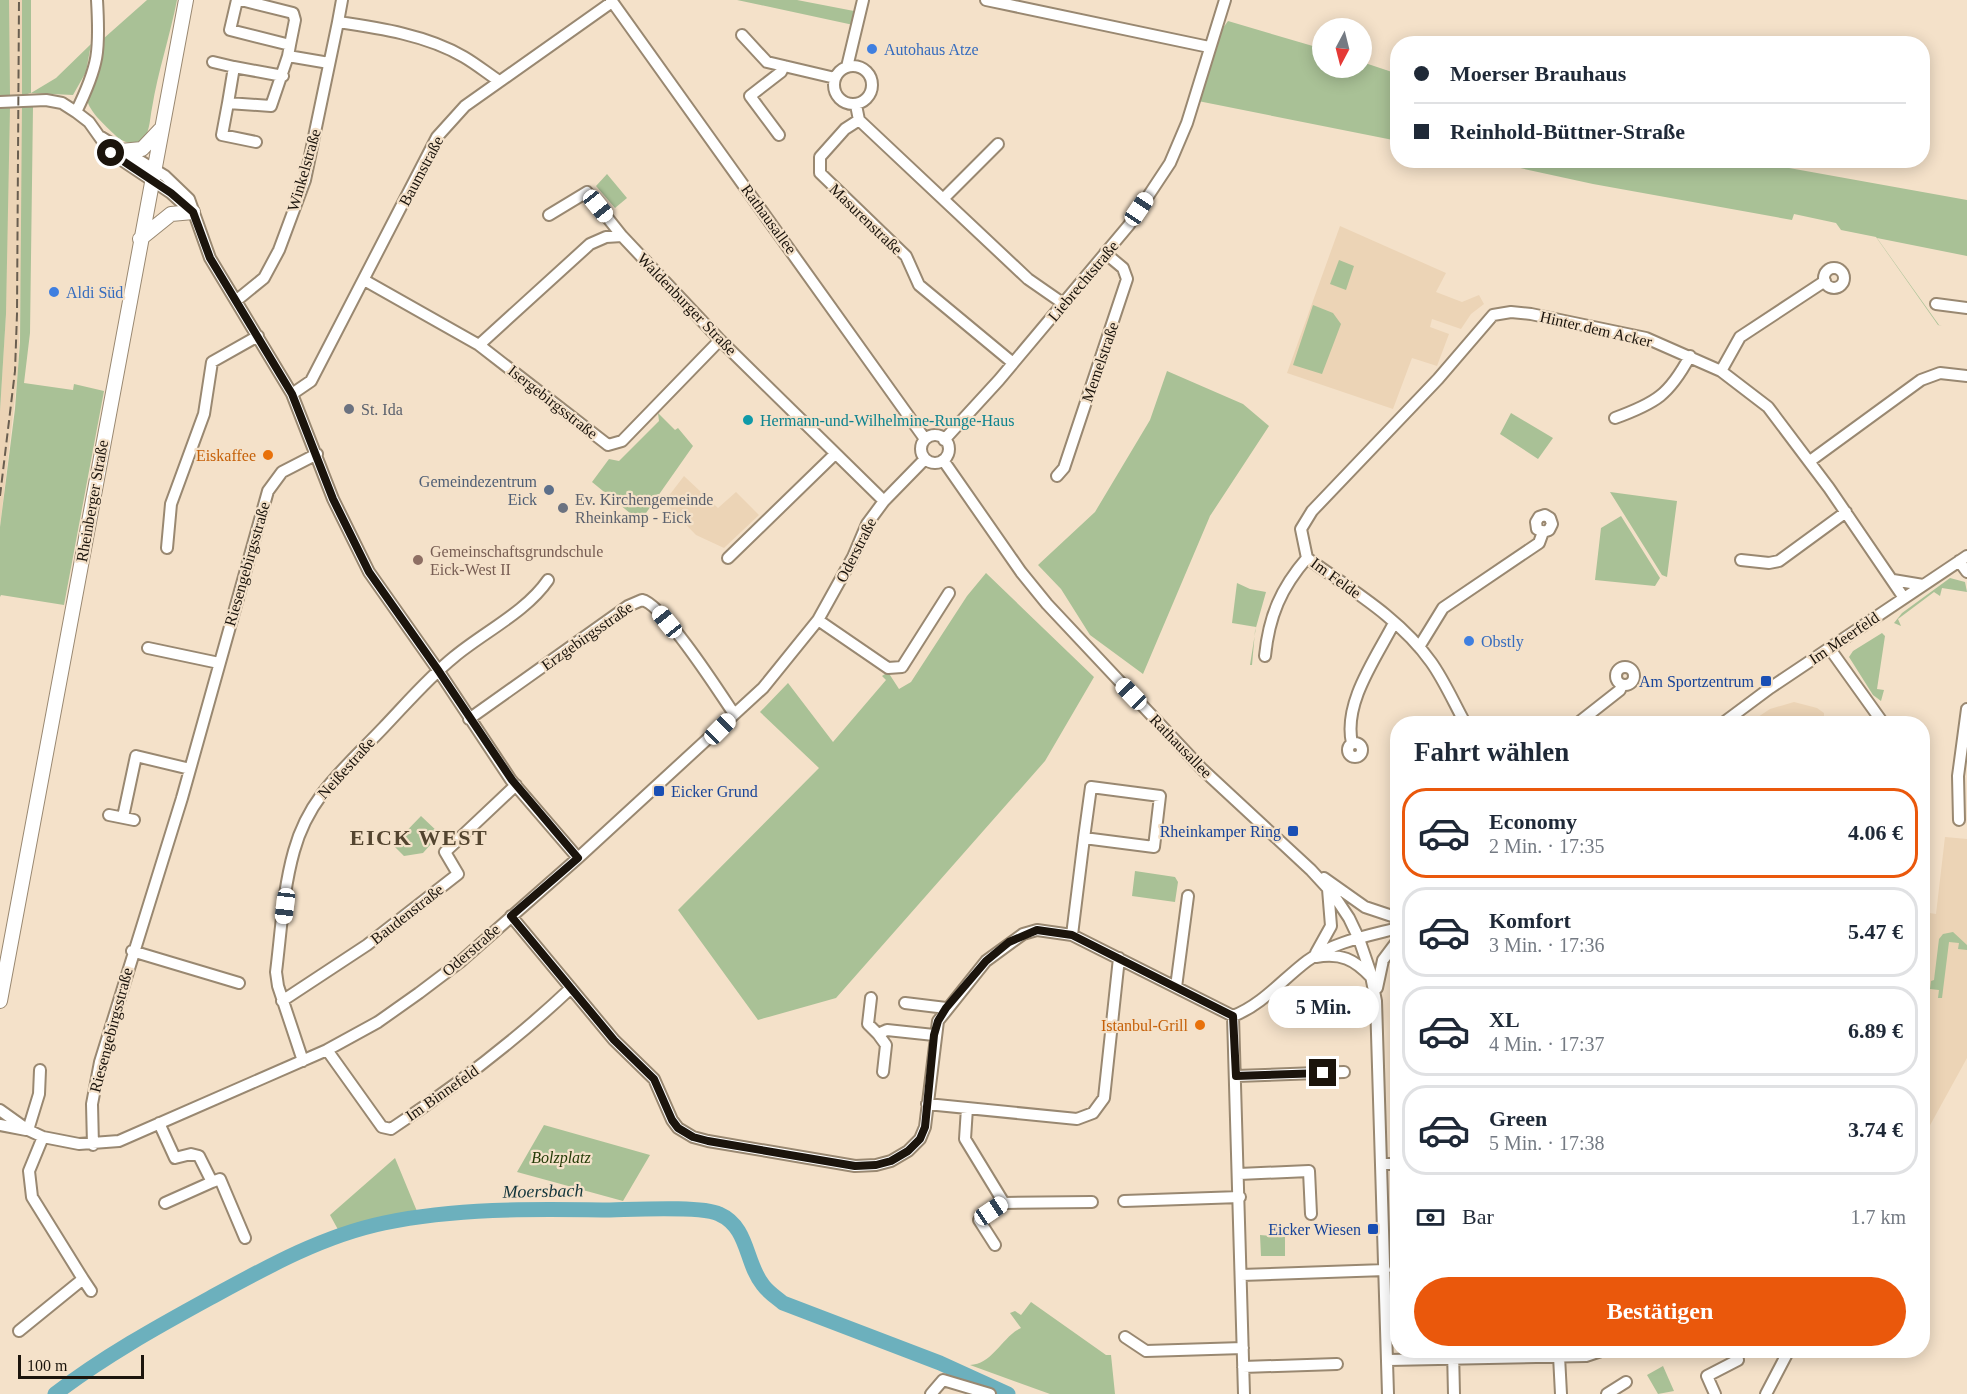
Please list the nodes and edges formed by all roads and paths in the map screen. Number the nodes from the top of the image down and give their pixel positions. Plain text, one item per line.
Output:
1 (97, 0) edge
2 (186, 0) edge
3 (239, 0) edge
4 (342, 0) edge
5 (864, 0) edge
6 (986, 0) edge
7 (1225, 0) edge
8 (612, 1) edge
9 (1022, 4) edge
10 (338, 22) junction
11 (742, 35) dead end
12 (1209, 47) junction
13 (289, 50) junction
14 (213, 62) dead end
15 (329, 63) junction
16 (783, 66) junction
17 (234, 67) junction
18 (847, 67) junction
19 (283, 76) junction
20 (835, 78) junction
21 (499, 81) junction
22 (0, 102) edge
23 (228, 103) junction
24 (856, 105) junction
25 (76, 112) junction
26 (859, 120) junction
27 (161, 129) junction
28 (778, 135) dead end
29 (101, 137) junction
30 (256, 142) dead end
31 (998, 144) dead end
32 (121, 151) junction
33 (152, 175) junction
34 (944, 198) junction
35 (193, 212) junction
36 (549, 215) dead end
37 (622, 236) junction
38 (140, 239) junction
39 (1105, 253) junction
40 (364, 280) junction
41 (1825, 281) dead end
42 (237, 300) junction
43 (1064, 304) junction
44 (1936, 304) dead end
45 (1967, 308) edge
46 (258, 336) junction
47 (720, 340) junction
48 (479, 345) junction
49 (1690, 356) junction
50 (1013, 363) junction
51 (1721, 371) junction
52 (1967, 376) edge
53 (1438, 379) joint
54 (292, 394) junction
55 (1615, 418) dead end
56 (925, 440) junction
57 (944, 440) junction
58 (317, 454) junction
59 (836, 454) junction
60 (925, 459) junction
61 (943, 460) junction
62 (1810, 461) junction
63 (1057, 476) dead end
64 (884, 501) junction
65 (1846, 512) junction
66 (1543, 532) dead end
67 (167, 548) dead end
68 (728, 558) dead end
69 (1306, 558) junction
70 (1963, 558) edge
71 (1741, 560) dead end
72 (1967, 573) edge
73 (548, 580) dead end
74 (1893, 580) junction
75 (1923, 585) junction
76 (949, 593) dead end
77 (1904, 598) junction
78 (818, 620) junction
79 (1394, 623) junction
80 (1419, 647) junction
81 (148, 648) dead end
82 (1830, 648) junction
83 (1265, 656) dead end
84 (219, 663) junction
85 (438, 670) junction
86 (1622, 685) dead end
87 (1967, 709) edge
88 (734, 714) junction
89 (1461, 716) edge
90 (1587, 716) edge
91 (1731, 716) edge
92 (1878, 716) edge
93 (469, 719) junction
94 (1352, 743) dead end
95 (190, 769) junction
96 (516, 785) junction
97 (109, 815) dead end
98 (1959, 820) dead end
99 (1084, 838) junction
100 (578, 858) junction
101 (1311, 870) junction
102 (1328, 889) junction
103 (1188, 896) dead end
104 (1390, 915) edge
105 (511, 916) junction
106 (1390, 930) edge
107 (1072, 935) junction
108 (1359, 939) junction
109 (132, 951) junction
110 (1390, 951) edge
111 (1313, 957) junction
112 (1119, 958) junction
113 (1371, 977) junction
114 (239, 983) dead end
115 (1176, 987) junction
116 (572, 988) junction
117 (871, 998) dead end
118 (0, 1001) edge
119 (282, 1001) junction
120 (1376, 1001) junction
121 (905, 1004) dead end
122 (946, 1008) junction
123 (1233, 1016) junction
124 (878, 1034) junction
125 (934, 1035) junction
126 (327, 1050) junction
127 (303, 1061) junction
128 (40, 1070) dead end
129 (883, 1072) dead end
130 (1344, 1072) dead end
131 (1236, 1076) junction
132 (927, 1104) junction
133 (967, 1108) junction
134 (0, 1110) edge
135 (159, 1123) junction
136 (0, 1125) edge
137 (28, 1130) junction
138 (44, 1137) junction
139 (93, 1144) junction
140 (1382, 1164) junction
141 (1390, 1164) edge
142 (1239, 1174) junction
143 (212, 1182) junction
144 (1239, 1197) junction
145 (1124, 1201) dead end
146 (1092, 1202) dead end
147 (165, 1203) dead end
148 (1004, 1203) junction
149 (1311, 1214) dead end
150 (245, 1238) dead end
151 (995, 1245) dead end
152 (1384, 1270) junction
153 (1241, 1275) junction
154 (83, 1279) junction
155 (91, 1291) dead end
156 (19, 1331) dead end
157 (1125, 1337) dead end
158 (1243, 1348) junction
159 (1410, 1358) edge
160 (1453, 1358) edge
161 (1562, 1358) edge
162 (1737, 1358) edge
163 (1785, 1358) edge
164 (1388, 1360) junction
165 (1337, 1364) dead end
166 (1243, 1367) junction
167 (1626, 1382) dead end
168 (931, 1394) edge
169 (990, 1394) edge
170 (1244, 1394) edge
171 (1388, 1394) edge
172 (1454, 1394) edge
173 (1561, 1394) edge
174 (1607, 1394) edge
175 (1715, 1394) edge
176 (1766, 1394) edge

1 - 25 street
2 - 27 main road, Rheinberger Straße
3 - 13 street
3 - 13 street
4 - 10 street, Winkelstraße
5 - 18 street
6 - 9 street
7 - 12 street, Liebrechtstraße
8 - 21 street, Baumstraße
8 - 56 street, Rathausallee
9 - 12 street
10 - 15 street, Winkelstraße
10 - 21 street
11 - 16 street
12 - 39 street, Liebrechtstraße
13 - 15 street
13 - 19 street
14 - 17 street
15 - 42 street, Winkelstraße
16 - 20 street
16 - 28 street
17 - 19 street
17 - 23 street
18 - 20 street
18 - 24 street
19 - 23 street
20 - 24 street
21 - 40 street, Baumstraße
22 - 25 street
23 - 30 street
24 - 26 street
25 - 29 street
26 - 34 street
26 - 50 street, Masurenstraße
27 - 32 main road
27 - 33 main road, Rheinberger Straße
29 - 32 street
29 - 33 street
31 - 34 street
32 - 33 street
33 - 35 street
33 - 38 main road, Rheinberger Straße
34 - 43 street
35 - 38 main road
35 - 42 street
36 - 37 street, Waldenburger Straße
37 - 47 street, Waldenburger Straße
37 - 48 street
38 - 118 main road, Rheinberger Straße
39 - 43 street, Liebrechtstraße
39 - 63 street, Memelstraße
40 - 48 street, Isergebirgsstraße
40 - 54 street, Baumstraße
41 - 51 street
42 - 46 street
43 - 50 street, Liebrechtstraße
44 - 45 street
46 - 54 street
46 - 67 street
47 - 48 street, Isergebirgsstraße
47 - 59 street, Waldenburger Straße
49 - 51 street, Hinter dem Acker
49 - 53 street, Hinter dem Acker
49 - 55 street
50 - 57 street, Liebrechtstraße
51 - 62 street, Hinter dem Acker
52 - 62 street
53 - 69 street, Im Felde
54 - 58 street
56 - 57 street
56 - 60 street
57 - 61 street
58 - 84 street, Riesengebirgsstraße
58 - 85 street
59 - 64 street, Waldenburger Straße
59 - 68 street
60 - 61 street
60 - 64 street, Oderstraße
61 - 101 street, Rathausallee
62 - 65 street, Hinter dem Acker
64 - 78 street, Oderstraße
65 - 71 street
65 - 74 street, Hinter dem Acker
66 - 80 street
69 - 79 street, Im Felde
69 - 83 street
70 - 72 street
70 - 75 street, Im Meerfeld
73 - 85 street, Neißestraße
74 - 75 street
74 - 77 street, Hinter dem Acker
75 - 77 street, Im Meerfeld
76 - 78 street
77 - 82 street, Im Meerfeld
78 - 88 street, Oderstraße
79 - 80 street, Im Felde
79 - 94 street
80 - 89 street, Im Felde
81 - 84 street
82 - 91 street, Im Meerfeld
82 - 92 street
84 - 95 street, Riesengebirgsstraße
85 - 93 street
85 - 119 street, Neißestraße
86 - 90 street
87 - 98 street
88 - 93 street, Erzgebirgsstraße
88 - 100 street, Oderstraße
93 - 96 street
95 - 97 street
95 - 109 street, Riesengebirgsstraße
96 - 100 street
96 - 119 street, Baudenstraße
99 - 99 street
99 - 107 street
100 - 105 street, Oderstraße
101 - 102 street, Rathausallee
101 - 104 street
102 - 108 street, Rathausallee
102 - 111 street
103 - 115 street
105 - 116 street
105 - 126 street, Oderstraße
106 - 108 street
107 - 112 street
107 - 122 street
108 - 111 street
108 - 113 street, Rathausallee
109 - 114 street, Riesengebirgsstraße
109 - 139 street, Riesengebirgsstraße
110 - 120 street
111 - 113 street
111 - 123 street
112 - 115 street
112 - 133 street
113 - 120 street, Rathausallee
115 - 123 street
116 - 126 street, Im Binnefeld
116 - 132 street
117 - 124 street
119 - 127 street, Neißestraße
120 - 140 street
121 - 122 street
122 - 125 street
123 - 131 street
124 - 125 street
124 - 129 street
125 - 132 street
126 - 127 street, Oderstraße
127 - 135 street, Oderstraße
128 - 137 street
130 - 131 street
131 - 142 street
132 - 133 street
133 - 148 street
134 - 137 street, Oderstraße
135 - 139 street, Oderstraße
135 - 143 street
136 - 137 street, Oderstraße
137 - 138 street, Oderstraße
138 - 139 street, Oderstraße
138 - 154 street
140 - 141 street
140 - 152 street
142 - 144 street
142 - 149 street
143 - 147 street
143 - 150 street
144 - 145 street
144 - 153 street
146 - 148 street
148 - 151 street
152 - 153 street
152 - 164 street
153 - 158 street
154 - 155 street
154 - 156 street
157 - 158 street
158 - 166 street
159 - 164 street
160 - 172 street
161 - 173 street
162 - 175 street
163 - 176 street
164 - 171 street
165 - 166 street
166 - 170 street
167 - 174 street
168 - 169 street

